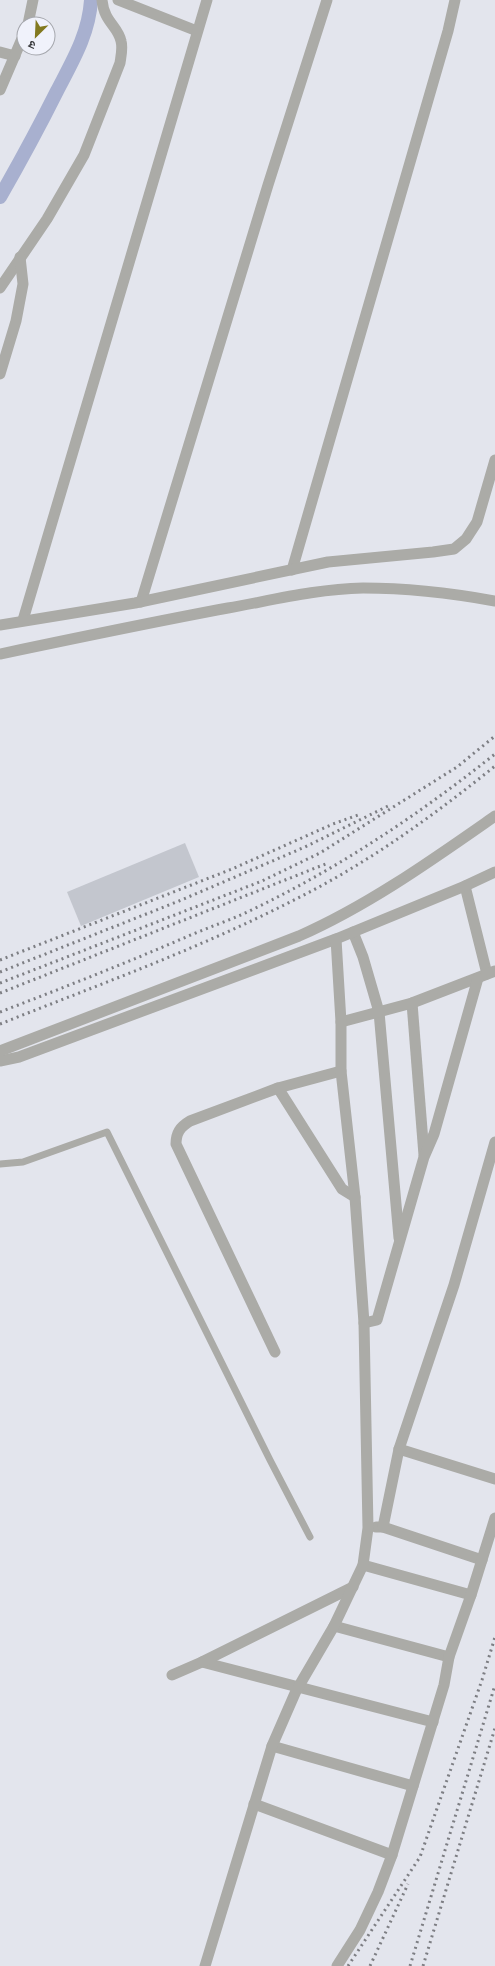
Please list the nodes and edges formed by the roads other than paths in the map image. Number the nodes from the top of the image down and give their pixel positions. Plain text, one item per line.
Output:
1 (33, 0) edge
2 (102, 0) edge
3 (118, 0) edge
4 (207, 0) edge
5 (327, 0) edge
6 (455, 0) edge
7 (30, 16) edge
8 (197, 31) junction
9 (0, 52) edge
10 (15, 56) joint
11 (0, 90) edge
12 (20, 257) junction
13 (0, 288) edge
14 (0, 374) edge
15 (495, 460) edge
16 (292, 570) junction
17 (495, 601) edge
18 (141, 602) junction
19 (23, 620) junction
20 (0, 625) edge
21 (0, 654) edge
22 (495, 816) edge
23 (495, 872) edge
24 (465, 886) junction
25 (353, 932) junction
26 (336, 939) junction
27 (487, 974) edge
28 (412, 1003) junction
29 (379, 1012) junction
30 (341, 1022) junction
31 (0, 1051) edge
32 (0, 1061) edge
33 (341, 1071) junction
34 (278, 1088) junction
35 (495, 1142) edge
36 (424, 1158) junction
37 (0, 1164) edge
38 (355, 1197) junction
39 (399, 1245) junction
40 (364, 1323) junction
41 (275, 1352) dead end
42 (399, 1450) junction
43 (495, 1479) edge
44 (495, 1518) edge
45 (383, 1527) junction
46 (368, 1528) junction
47 (310, 1537) dead end
48 (482, 1560) junction
49 (363, 1565) junction
50 (353, 1587) junction
51 (472, 1595) junction
52 (334, 1626) junction
53 (449, 1658) junction
54 (202, 1662) junction
55 (172, 1675) dead end
56 (299, 1687) junction
57 (433, 1722) junction
58 (272, 1746) junction
59 (413, 1786) junction
60 (254, 1804) junction
61 (392, 1855) junction
62 (205, 1966) edge
63 (337, 1966) edge

1 - 7 street
2 - 12 street
3 - 8 street
4 - 8 street
5 - 18 street
6 - 16 street
8 - 19 street
9 - 10 street
10 - 11 street
12 - 13 street
12 - 14 street
15 - 16 street
16 - 18 street
17 - 21 street
18 - 19 street
19 - 20 street
22 - 31 street
23 - 24 street
24 - 25 street
24 - 27 street
25 - 26 street
25 - 29 street
26 - 30 street
26 - 32 street
27 - 28 street
27 - 36 street
28 - 29 street
28 - 36 street
29 - 30 street
29 - 39 street
30 - 33 street
33 - 34 street
33 - 38 street
34 - 38 street
34 - 41 street
35 - 42 street
36 - 39 street
37 - 47 lane
38 - 40 street
39 - 40 street
40 - 46 street
42 - 43 street
42 - 45 street
44 - 48 street
45 - 46 street
45 - 48 street
46 - 49 street
48 - 51 street
49 - 50 street
49 - 51 street
50 - 52 street
50 - 54 street
51 - 53 street
52 - 53 street
52 - 56 street
53 - 57 street
54 - 55 street
54 - 56 street
56 - 57 street
56 - 58 street
57 - 59 street
58 - 59 street
58 - 60 street
59 - 61 street
60 - 61 street
60 - 62 street
61 - 63 street

